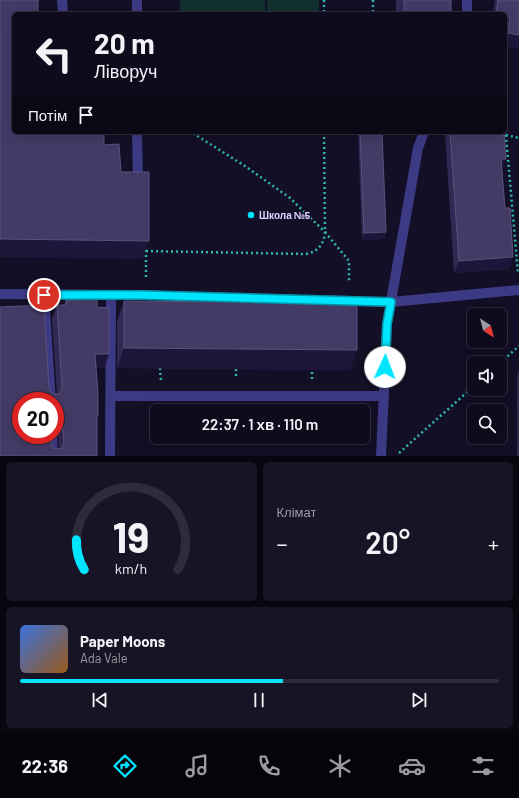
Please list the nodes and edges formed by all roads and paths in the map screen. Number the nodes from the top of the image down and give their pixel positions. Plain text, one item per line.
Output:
1 (62, 0) edge
2 (137, 0) edge
3 (324, 0) edge
4 (373, 0) edge
5 (467, 0) edge
6 (62, 12) edge
7 (137, 12) edge
8 (324, 12) edge
9 (373, 12) edge
10 (467, 12) edge
11 (137, 134) edge
12 (193, 134) edge
13 (324, 134) edge
14 (423, 134) edge
15 (506, 135) joint
16 (519, 138) edge
17 (138, 183) edge
18 (325, 232) junction
19 (146, 243) edge
20 (146, 251) junction
21 (518, 276) edge
22 (519, 290) edge
23 (0, 294) edge
24 (44, 295) junction
25 (110, 295) junction
26 (146, 295) junction
27 (349, 300) junction
28 (391, 302) junction
29 (519, 346) edge
30 (507, 357) edge
31 (50, 392) edge
32 (467, 392) edge
33 (111, 396) junction
34 (384, 396) junction
35 (52, 444) edge
36 (53, 456) edge
37 (110, 456) edge
38 (381, 456) edge
39 (395, 456) edge

1 - 6 lane
2 - 7 lane
3 - 8 path
4 - 9 path
5 - 10 lane
11 - 17 lane
12 - 18 path
13 - 18 path
14 - 28 lane
15 - 16 path
15 - 21 path
18 - 20 path
18 - 27 path
19 - 20 path
20 - 26 path
22 - 28 lane
23 - 24 lane
24 - 25 lane
24 - 31 lane
25 - 26 lane
25 - 33 lane
26 - 27 lane
27 - 28 lane
28 - 34 lane
29 - 30 path
32 - 39 path
33 - 34 lane
33 - 37 lane
34 - 38 lane
35 - 36 lane

